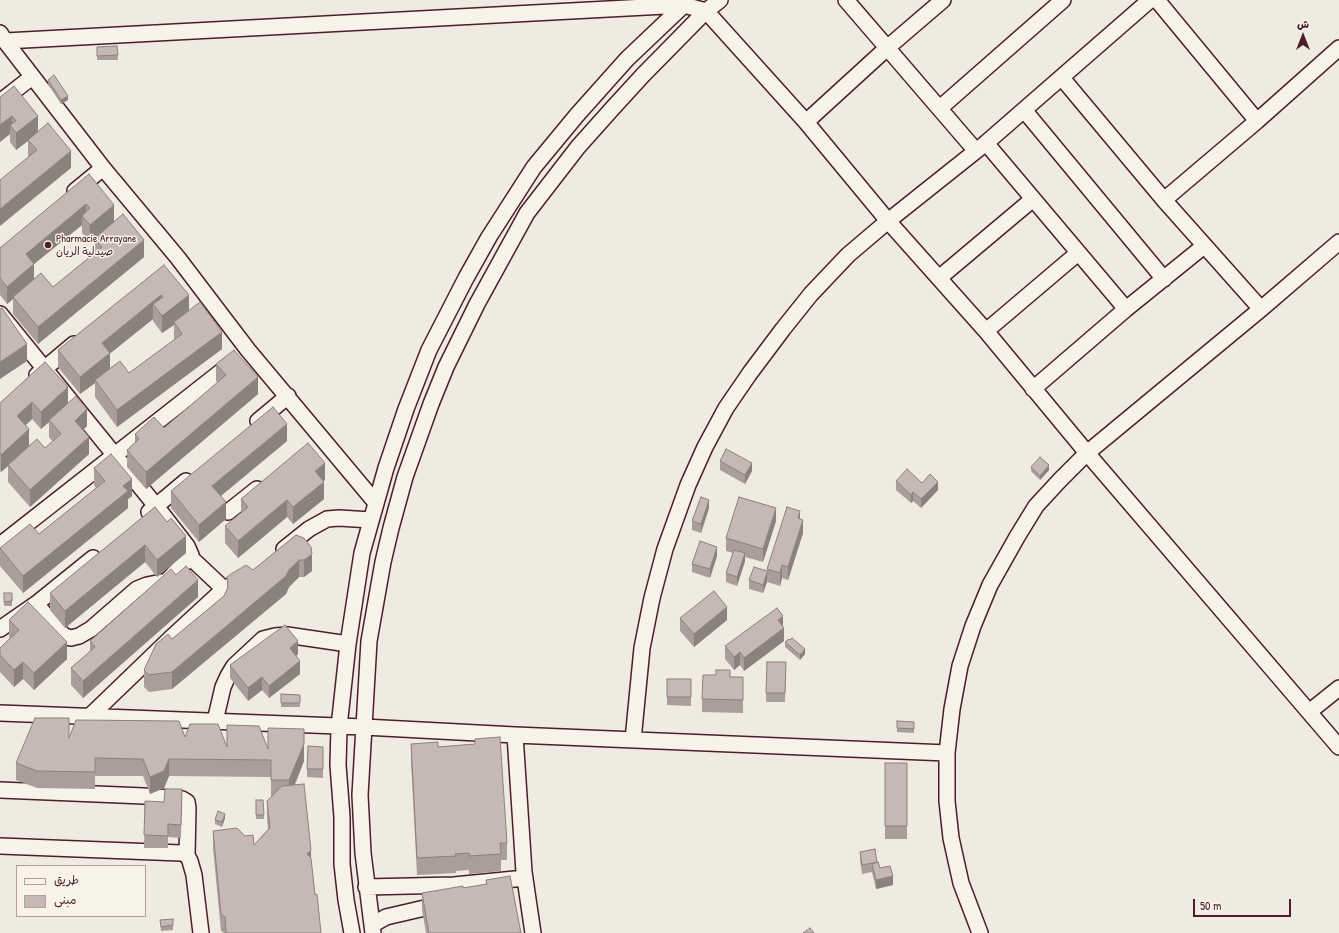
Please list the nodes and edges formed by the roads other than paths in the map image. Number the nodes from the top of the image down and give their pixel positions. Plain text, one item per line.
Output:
1 (720, 0) edge
2 (846, 0) edge
3 (943, 0) edge
4 (1063, 0) edge
5 (1157, 0) edge
6 (686, 2) edge
7 (1140, 3) edge
8 (707, 6) edge
9 (3, 37) edge
10 (887, 48) junction
11 (1339, 48) edge
12 (32, 77) junction
13 (1062, 78) junction
14 (0, 102) edge
15 (940, 108) junction
16 (1024, 110) junction
17 (1257, 121) junction
18 (806, 122) junction
19 (981, 147) junction
20 (103, 168) junction
21 (67, 197) edge
22 (1033, 199) junction
23 (1164, 200) junction
24 (888, 221) junction
25 (1339, 242) edge
26 (1204, 246) junction
27 (1078, 253) junction
28 (178, 258) junction
29 (166, 268) edge
30 (939, 278) junction
31 (1164, 279) junction
32 (1126, 309) junction
33 (1261, 309) junction
34 (0, 314) edge
35 (986, 331) junction
36 (87, 333) edge
37 (248, 350) junction
38 (44, 368) junction
39 (28, 383) edge
40 (1033, 389) junction
41 (288, 396) junction
42 (247, 430) edge
43 (321, 438) junction
44 (309, 448) edge
45 (1087, 454) junction
46 (115, 456) junction
47 (194, 474) edge
48 (265, 483) edge
49 (376, 504) junction
50 (156, 506) junction
51 (228, 512) dead end
52 (371, 520) junction
53 (138, 521) edge
54 (0, 545) edge
55 (102, 550) edge
56 (190, 557) junction
57 (271, 560) edge
58 (255, 574) edge
59 (224, 589) junction
60 (36, 604) junction
61 (0, 629) edge
62 (348, 644) junction
63 (1339, 688) edge
64 (1309, 712) junction
65 (0, 713) edge
66 (89, 717) junction
67 (215, 721) junction
68 (339, 727) junction
69 (364, 727) junction
70 (515, 735) junction
71 (633, 740) junction
72 (1339, 747) edge
73 (947, 753) junction
74 (0, 790) edge
75 (0, 846) edge
76 (187, 855) junction
77 (526, 884) junction
78 (454, 885) junction
79 (366, 887) junction
80 (482, 896) edge
81 (373, 929) edge
82 (201, 933) edge
83 (352, 933) edge
84 (533, 933) edge
85 (980, 933) edge

1 - 8 street
2 - 10 street
3 - 10 street
4 - 15 street
5 - 17 street
6 - 8 street
6 - 9 street
6 - 49 street
7 - 13 street
8 - 18 street
8 - 69 street
9 - 12 street
10 - 15 street
10 - 18 street
11 - 17 street
12 - 14 street
12 - 20 street
13 - 16 street
13 - 23 street
15 - 19 street
16 - 19 street
16 - 31 street
17 - 23 street
18 - 24 street
19 - 22 street
19 - 24 street
20 - 21 street
20 - 28 street
22 - 27 street
22 - 30 street
23 - 26 street
24 - 30 street
24 - 71 street
25 - 33 street
26 - 31 street
26 - 33 street
27 - 32 street
27 - 35 street
28 - 29 street
28 - 37 street
30 - 35 street
31 - 32 street
32 - 40 street
33 - 45 street
34 - 38 street
35 - 40 street
36 - 38 street
37 - 41 street
37 - 46 street
38 - 39 street
38 - 46 street
40 - 45 street
41 - 42 street
41 - 43 street
43 - 44 street
43 - 49 street
45 - 64 street
45 - 73 street
46 - 50 street
46 - 54 street
47 - 50 street
48 - 51 street
49 - 52 street
50 - 53 street
50 - 56 street
52 - 57 street
52 - 62 street
55 - 60 street
56 - 59 street
56 - 60 street
58 - 59 street
59 - 66 street
60 - 61 street
62 - 67 street
62 - 68 street
63 - 64 street
64 - 72 street
65 - 66 street
66 - 67 street
67 - 68 street
68 - 69 street
68 - 83 street
69 - 70 street
69 - 79 street
70 - 71 street
70 - 77 street
71 - 73 street
73 - 85 street
74 - 76 street
75 - 76 street
76 - 82 street
77 - 78 street
77 - 80 street
77 - 84 street
78 - 79 street
78 - 81 street
79 - 81 street

